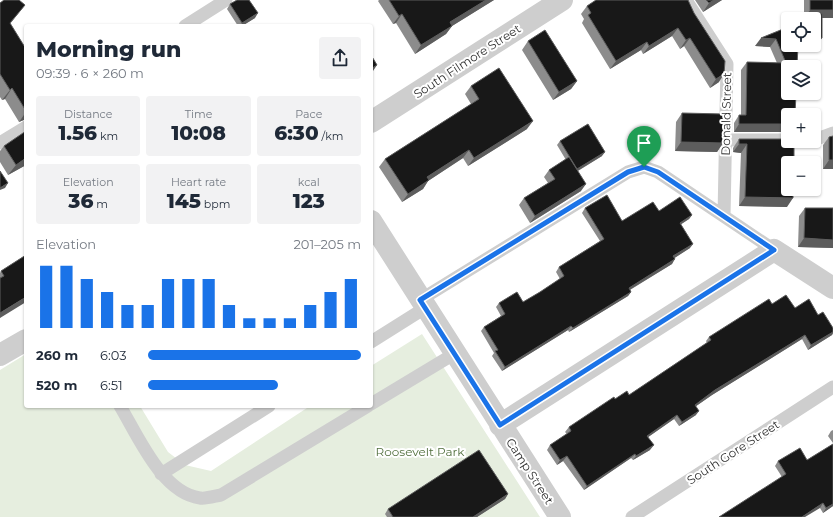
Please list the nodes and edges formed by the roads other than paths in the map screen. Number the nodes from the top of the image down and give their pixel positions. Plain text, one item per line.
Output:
1 (226, 0) edge
2 (562, 0) edge
3 (686, 0) edge
4 (188, 24) edge
5 (373, 121) edge
6 (24, 128) edge
7 (833, 132) edge
8 (821, 137) edge
9 (725, 140) junction
10 (781, 140) edge
11 (0, 143) edge
12 (724, 216) junction
13 (373, 224) edge
14 (774, 250) junction
15 (833, 288) edge
16 (422, 304) junction
17 (24, 341) edge
18 (373, 341) edge
19 (454, 354) junction
20 (0, 355) edge
21 (833, 386) edge
22 (373, 403) edge
23 (121, 408) edge
24 (266, 408) edge
25 (365, 408) edge
26 (500, 425) junction
27 (161, 474) junction
28 (560, 517) edge
29 (632, 517) edge

1 - 4 lane
2 - 5 street, South Filmore Street
3 - 9 lane, Donald Street
6 - 11 lane
7 - 8 lane
9 - 10 lane
9 - 12 lane, Donald Street
12 - 14 lane
12 - 16 lane
13 - 16 street, Camp Street
14 - 15 street
14 - 26 street
16 - 18 lane
16 - 19 street, Camp Street
17 - 20 street
19 - 22 lane
19 - 26 street, Camp Street
21 - 29 lane, South Gore Street
23 - 27 lane
24 - 27 lane
25 - 27 lane
26 - 28 street, Camp Street

